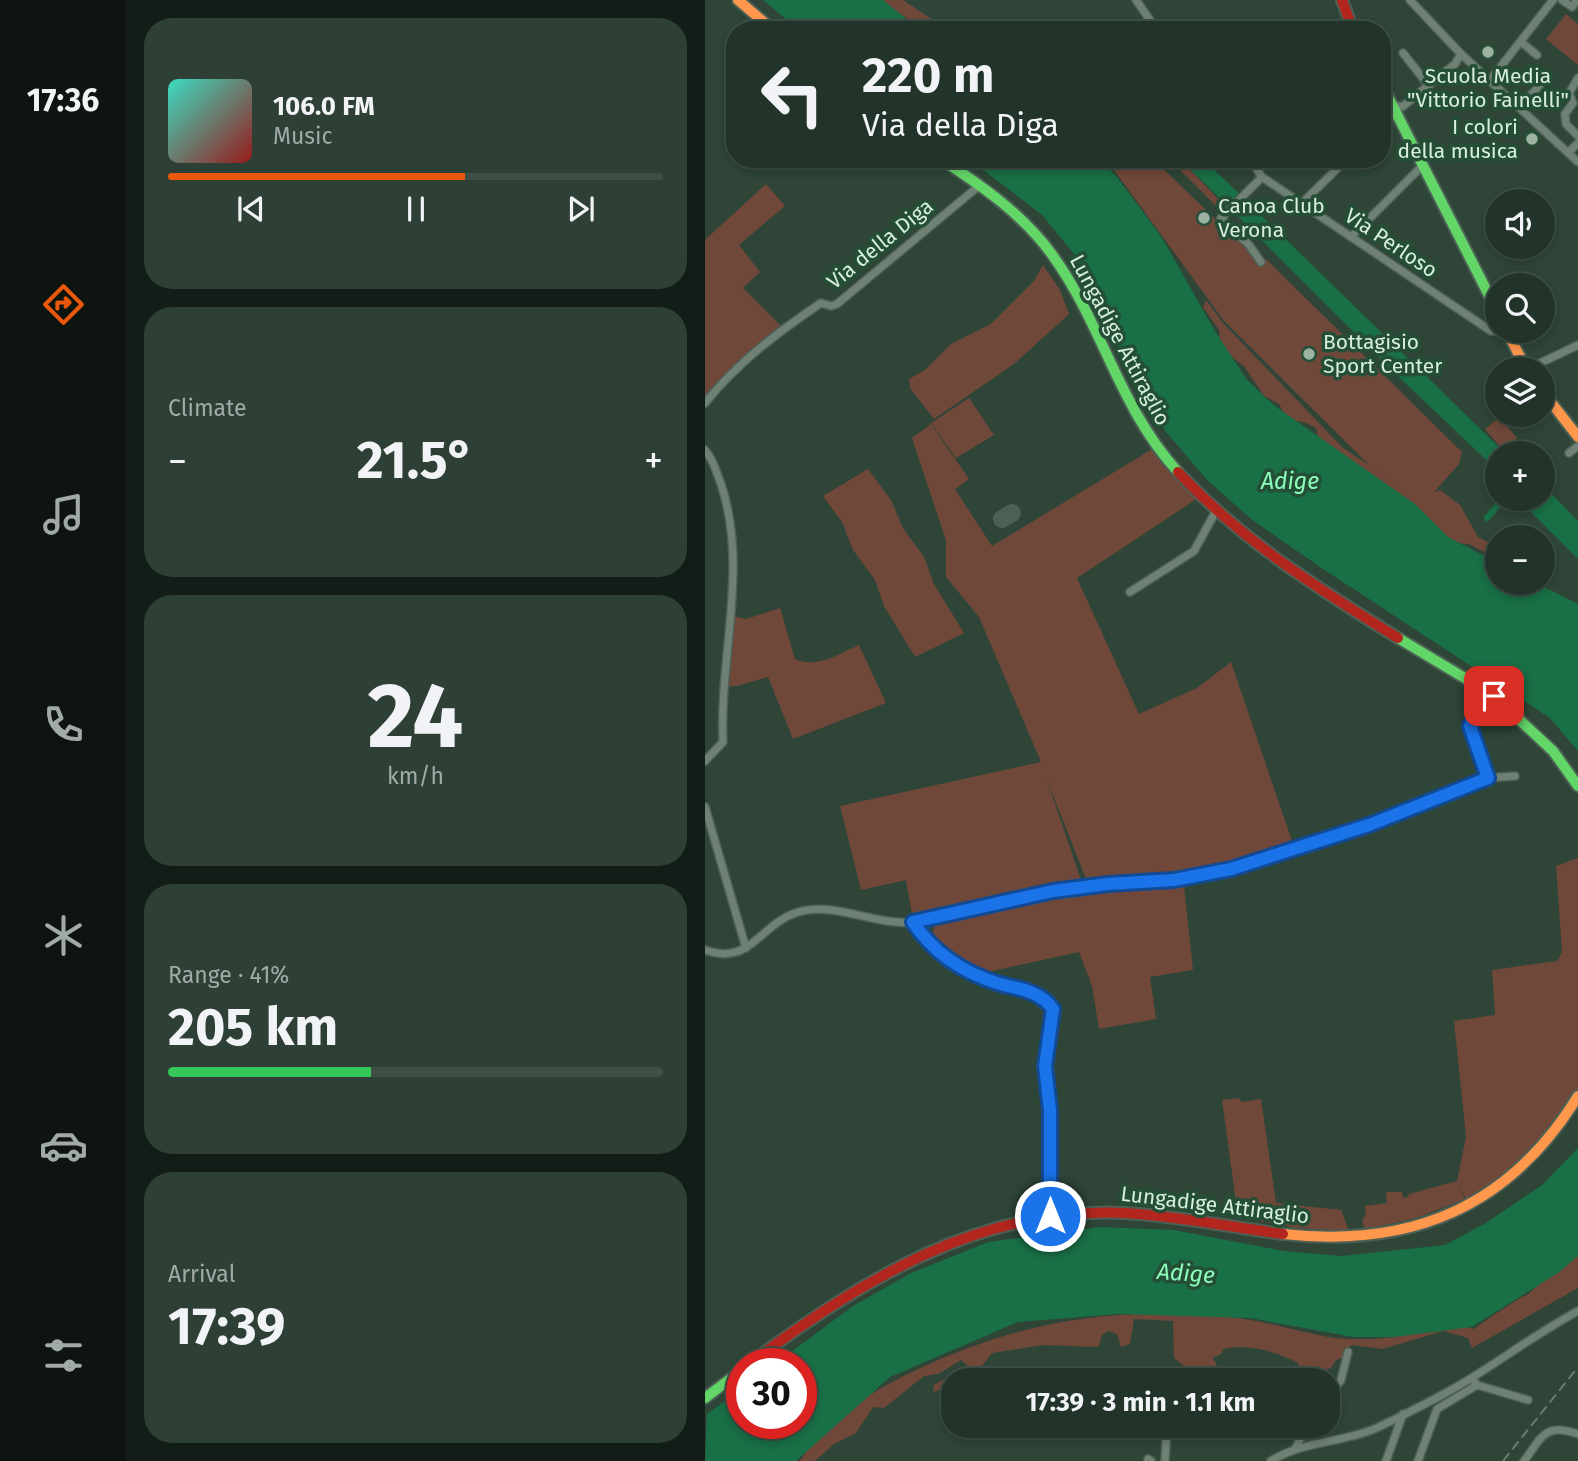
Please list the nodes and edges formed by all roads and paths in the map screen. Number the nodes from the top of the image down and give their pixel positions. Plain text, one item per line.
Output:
1 (738, 0) edge
2 (1136, 0) edge
3 (1342, 0) edge
4 (1410, 0) edge
5 (1553, 0) edge
6 (1562, 0) edge
7 (1577, 0) edge
8 (762, 21) edge
9 (1151, 21) edge
10 (1347, 21) edge
11 (1521, 42) junction
12 (1403, 53) dead end
13 (1461, 54) junction
14 (1537, 55) dead end
15 (1578, 78) edge
16 (1491, 79) junction
17 (1540, 85) dead end
18 (1429, 86) junction
19 (1391, 103) edge
20 (1520, 107) junction
21 (1394, 109) junction
22 (1391, 113) edge
23 (1578, 136) edge
24 (1578, 143) edge
25 (1568, 153) junction
26 (1578, 162) edge
27 (1422, 166) junction
28 (954, 168) edge
29 (1256, 168) edge
30 (1338, 168) edge
31 (1262, 177) junction
32 (980, 185) junction
33 (1302, 204) junction
34 (1351, 237) junction
35 (1261, 262) dead end
36 (1485, 288) edge
37 (1485, 327) edge
38 (1578, 345) edge
39 (1552, 357) edge
40 (705, 403) edge
41 (1555, 407) edge
42 (1578, 437) edge
43 (1578, 446) edge
44 (705, 450) edge
45 (1569, 453) dead end
46 (1216, 511) junction
47 (1130, 592) dead end
48 (1488, 697) junction
49 (705, 761) edge
50 (1515, 775) dead end
51 (1488, 778) junction
52 (1578, 786) edge
53 (705, 807) edge
54 (913, 922) junction
55 (746, 948) junction
56 (705, 950) edge
57 (1578, 1096) edge
58 (1050, 1216) junction
59 (1578, 1311) edge
60 (773, 1348) edge
61 (1348, 1352) dead end
62 (1340, 1381) edge
63 (1475, 1381) junction
64 (726, 1382) edge
65 (706, 1397) edge
66 (1528, 1400) dead end
67 (1404, 1413) junction
68 (1578, 1434) edge
69 (1166, 1438) edge
70 (1301, 1438) edge
71 (1295, 1450) junction
72 (1165, 1461) edge
73 (1271, 1461) edge
74 (1386, 1461) edge
75 (1418, 1461) edge
76 (1524, 1461) edge

1 - 8 street
2 - 9 street
3 - 10 street
4 - 13 street
5 - 11 street
6 - 7 street
11 - 14 street
11 - 16 street
12 - 18 street
13 - 16 street
13 - 18 street
15 - 23 street
16 - 20 street
17 - 20 street
18 - 21 street
19 - 21 street
20 - 25 street
21 - 22 street
21 - 27 street
24 - 25 street
25 - 26 street
27 - 34 street
27 - 36 street
28 - 32 street, Lungadige Attiraglio
29 - 31 street, Via Perloso
30 - 33 street
31 - 33 street, Via Perloso
31 - 35 street
32 - 40 street, Via della Diga
32 - 46 street, Lungadige Attiraglio
33 - 34 street, Via Perloso
34 - 37 street, Via Perloso
38 - 39 street
41 - 42 street
43 - 45 street
44 - 49 street
46 - 47 street
46 - 48 street, Lungadige Attiraglio
48 - 51 street
48 - 52 street, Lungadige Attiraglio
50 - 51 street
51 - 54 street
53 - 55 street
54 - 55 street
54 - 58 street
55 - 56 street
57 - 58 street, Lungadige Attiraglio
58 - 60 street, Lungadige Attiraglio
59 - 63 street
61 - 62 street
63 - 66 street
63 - 67 street
63 - 75 street
64 - 65 street
67 - 71 street
67 - 74 street
68 - 76 street
69 - 72 street
70 - 71 street
71 - 73 street

